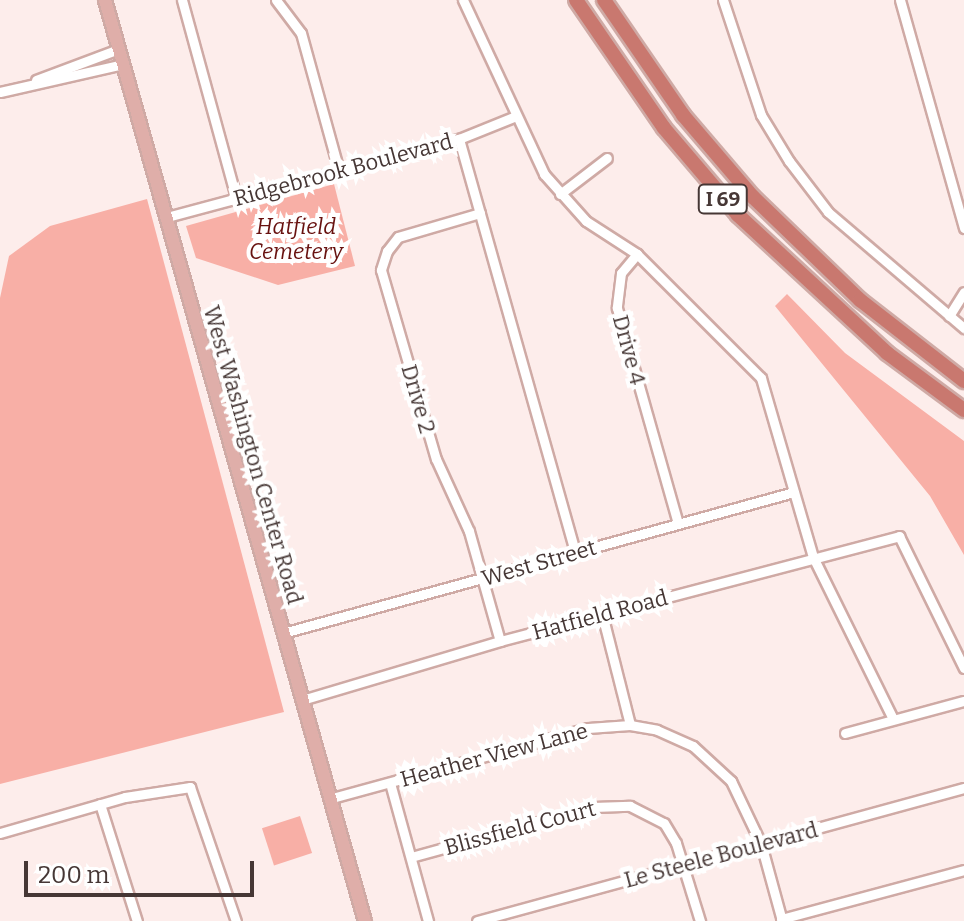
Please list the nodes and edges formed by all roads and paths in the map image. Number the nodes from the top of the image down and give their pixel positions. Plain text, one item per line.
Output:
1 (105, 0) edge
2 (182, 0) edge
3 (276, 0) edge
4 (463, 0) edge
5 (576, 0) edge
6 (604, 0) edge
7 (723, 0) edge
8 (900, 0) edge
9 (119, 49) junction
10 (123, 64) junction
11 (22, 86) junction
12 (0, 92) edge
13 (516, 116) junction
14 (459, 139) junction
15 (607, 158) dead end
16 (339, 171) junction
17 (560, 194) junction
18 (236, 198) junction
19 (480, 213) junction
20 (167, 217) junction
21 (964, 228) edge
22 (637, 254) junction
23 (964, 292) edge
24 (949, 316) junction
25 (964, 328) edge
26 (964, 381) edge
27 (964, 410) edge
28 (794, 492) junction
29 (678, 524) junction
30 (575, 552) junction
31 (813, 557) junction
32 (482, 579) junction
33 (602, 614) junction
34 (283, 633) junction
35 (500, 641) junction
36 (964, 668) edge
37 (302, 700) junction
38 (964, 701) edge
39 (893, 719) junction
40 (630, 725) junction
41 (845, 733) dead end
42 (390, 783) junction
43 (964, 788) edge
44 (332, 798) junction
45 (100, 804) junction
46 (0, 833) edge
47 (761, 844) junction
48 (411, 857) junction
49 (684, 865) junction
50 (964, 870) edge
51 (782, 920) edge
52 (137, 921) edge
53 (236, 921) edge
54 (365, 921) edge
55 (428, 921) edge
56 (477, 921) edge
57 (700, 921) edge

1 - 9 main road, West Washington Center Road
2 - 18 street
3 - 16 street
4 - 13 street
5 - 27 highway, I 69
6 - 26 highway, I 69
7 - 24 street
8 - 21 street
9 - 10 main road, West Washington Center Road
9 - 11 street
10 - 11 street
10 - 20 main road, West Washington Center Road
11 - 12 street
13 - 14 street, Ridgebrook Boulevard
13 - 17 street
14 - 16 street, Ridgebrook Boulevard
14 - 19 street
15 - 17 street
16 - 18 street, Ridgebrook Boulevard
17 - 22 street
18 - 20 street, Ridgebrook Boulevard
19 - 30 street
19 - 32 street, Drive 2
20 - 34 main road, West Washington Center Road
22 - 28 street
22 - 29 street, Drive 4
23 - 24 street
24 - 25 street
28 - 29 street, West Street
28 - 31 street
29 - 30 street, West Street
30 - 32 street, West Street
31 - 33 street, Hatfield Road
31 - 36 street, Hatfield Road
31 - 39 street
32 - 34 street, West Street
32 - 35 street, Drive 2
33 - 35 street, Hatfield Road
33 - 40 street
34 - 37 main road, West Washington Center Road
35 - 37 street, Hatfield Road
37 - 44 main road, West Washington Center Road
38 - 39 street
39 - 41 street
40 - 42 street, Heather View Lane
40 - 47 street, Heather View Lane
42 - 44 street, Heather View Lane
42 - 48 street
43 - 47 street, Le Steele Boulevard
44 - 54 main road, West Washington Center Road
45 - 46 street
45 - 52 street
45 - 53 street
47 - 49 street, Le Steele Boulevard
47 - 51 street, Heather View Lane
48 - 49 street, Blissfield Court
48 - 55 street
49 - 56 street, Le Steele Boulevard
49 - 57 street, Blissfield Court
50 - 51 street

